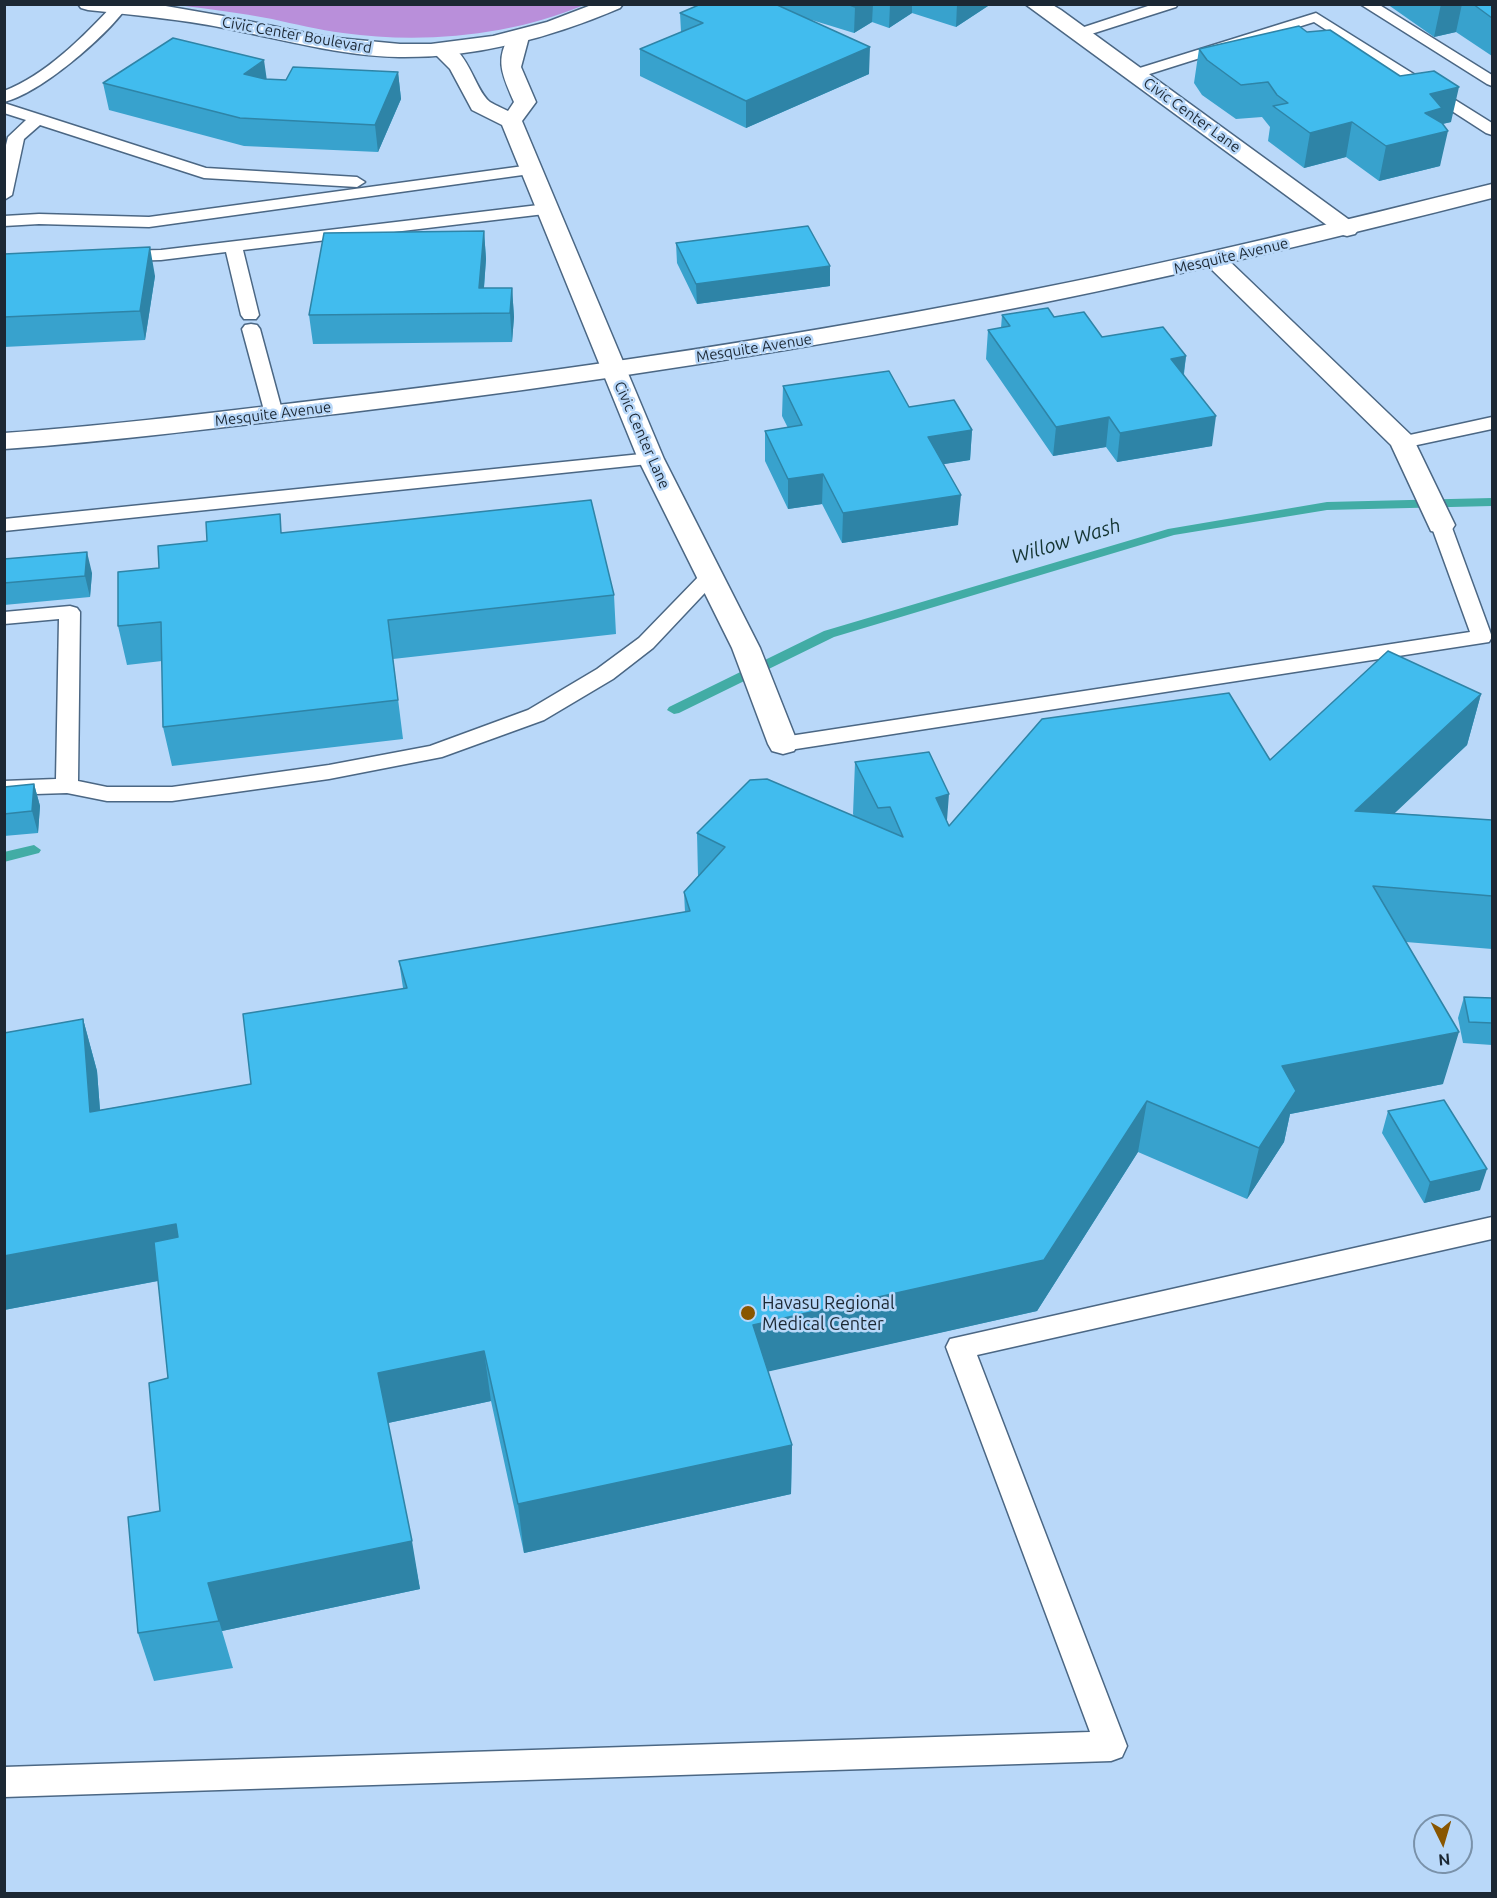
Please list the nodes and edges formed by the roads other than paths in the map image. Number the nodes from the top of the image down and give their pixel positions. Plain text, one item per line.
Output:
1 (88, 4) edge
2 (613, 4) edge
3 (1035, 4) edge
4 (1172, 4) edge
5 (1367, 4) edge
6 (121, 6) edge
7 (1080, 33) junction
8 (519, 37) junction
9 (440, 49) junction
10 (1136, 74) junction
11 (1492, 81) edge
12 (4, 97) edge
13 (4, 108) edge
14 (38, 119) junction
15 (511, 121) junction
16 (1492, 130) edge
17 (531, 170) junction
18 (410, 186) junction
19 (1492, 191) edge
20 (4, 195) edge
21 (547, 209) junction
22 (4, 221) edge
23 (1347, 229) junction
24 (233, 246) junction
25 (105, 256) edge
26 (1215, 260) junction
27 (613, 371) junction
28 (274, 414) junction
29 (1492, 423) edge
30 (4, 441) edge
31 (1403, 442) junction
32 (651, 459) junction
33 (4, 525) edge
34 (1442, 525) joint
35 (710, 576) junction
36 (4, 618) edge
37 (1487, 646) edge
38 (783, 744) joint
39 (67, 786) junction
40 (4, 788) edge
41 (1492, 1228) edge
42 (4, 1782) edge

1 - 6 street, Civic Center Boulevard
2 - 8 street, Civic Center Boulevard
3 - 7 street, Civic Center Lane
4 - 7 lane
5 - 11 lane
6 - 9 street, Civic Center Boulevard
6 - 12 lane
7 - 10 street, Civic Center Lane
8 - 9 street, Civic Center Boulevard
8 - 15 street
9 - 15 street
10 - 16 lane
10 - 23 street, Civic Center Lane
13 - 14 lane
14 - 18 lane
14 - 20 lane
15 - 17 street, Civic Center Lane
17 - 18 lane
17 - 21 street, Civic Center Lane
18 - 22 lane
19 - 23 street, Mesquite Avenue
21 - 24 lane
21 - 27 street, Civic Center Lane
23 - 26 street, Mesquite Avenue
24 - 25 lane
24 - 28 lane
26 - 27 street, Mesquite Avenue
26 - 31 street
27 - 28 street, Mesquite Avenue
27 - 32 street, Civic Center Lane
28 - 30 street, Mesquite Avenue
29 - 31 lane
31 - 34 street
32 - 33 lane
32 - 35 street, Civic Center Lane
34 - 37 lane
35 - 38 street, Civic Center Lane
35 - 39 lane
36 - 39 lane
37 - 38 lane
39 - 40 lane
41 - 42 lane

